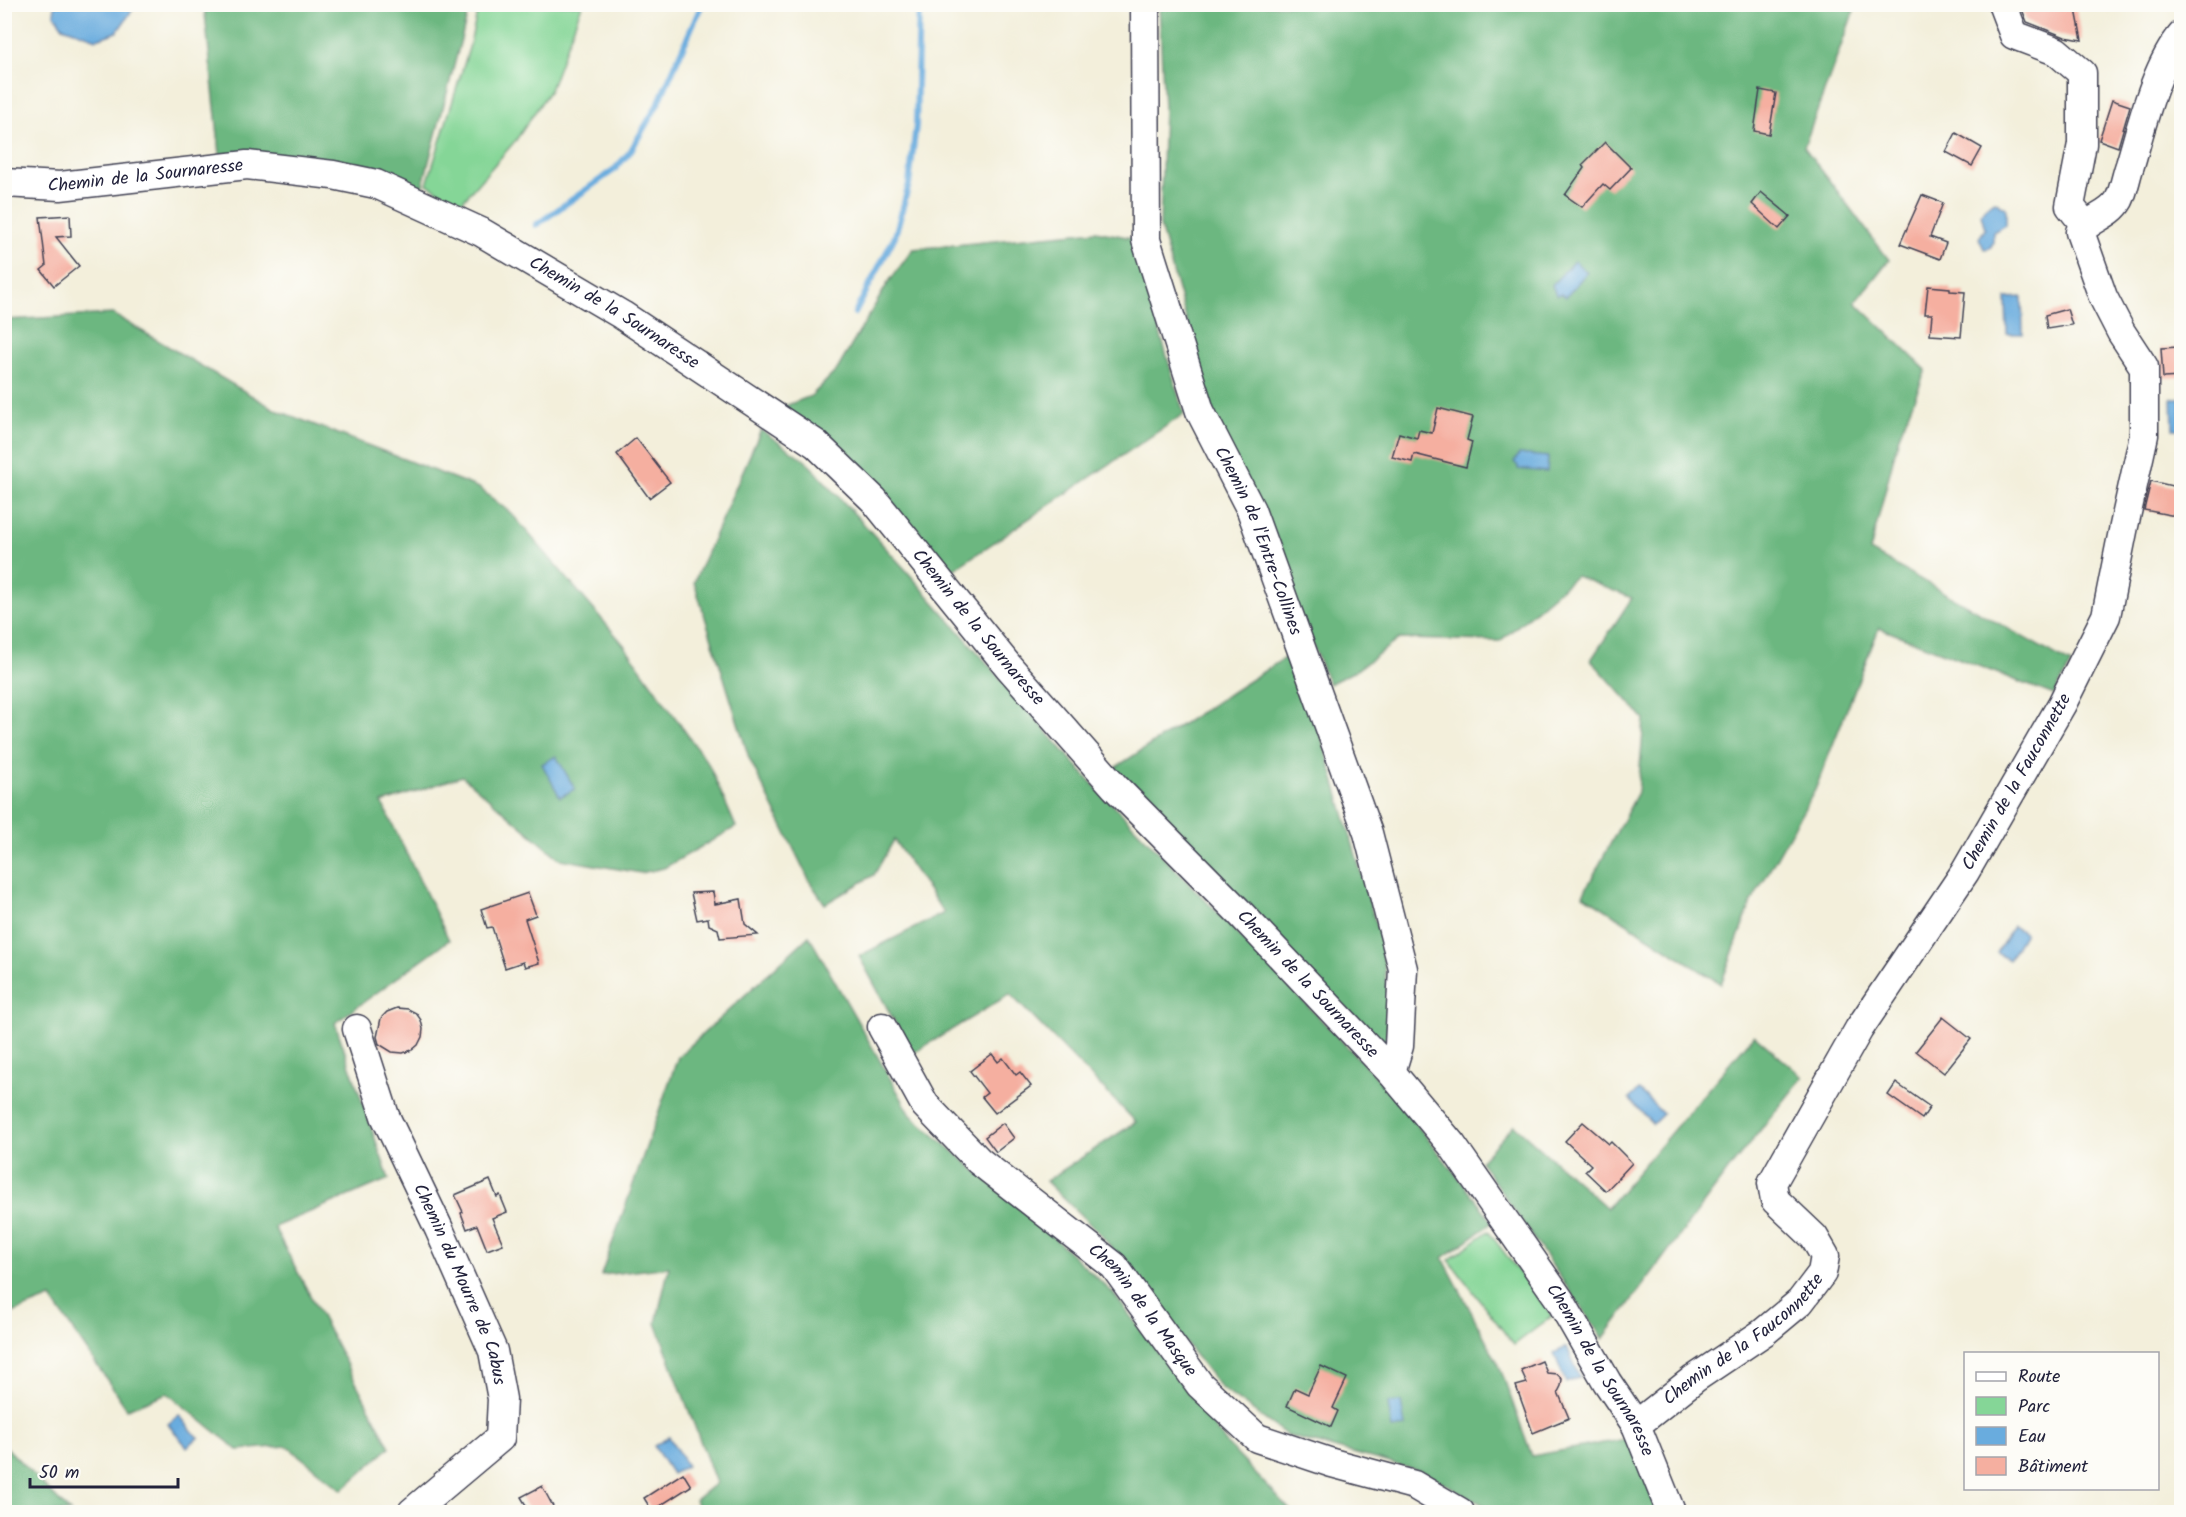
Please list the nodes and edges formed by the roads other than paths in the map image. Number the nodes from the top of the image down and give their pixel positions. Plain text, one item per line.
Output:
1 (1144, 4) edge
2 (2003, 6) dead end
3 (2181, 35) edge
4 (4, 183) edge
5 (2085, 225) junction
6 (882, 1027) dead end
7 (357, 1029) dead end
8 (1391, 1072) junction
9 (1636, 1425) junction
10 (412, 1512) edge
11 (1460, 1512) edge
12 (1671, 1512) edge

1 - 8 street, Chemin de l'Entre-Collines
2 - 5 street
3 - 5 street
4 - 8 street, Chemin de la Sournaresse
5 - 9 street, Chemin de la Fauconnette
6 - 11 street, Chemin de la Masque
7 - 10 street, Chemin du Mourre de Cabus
8 - 9 street, Chemin de la Sournaresse
9 - 12 street, Chemin de la Sournaresse

